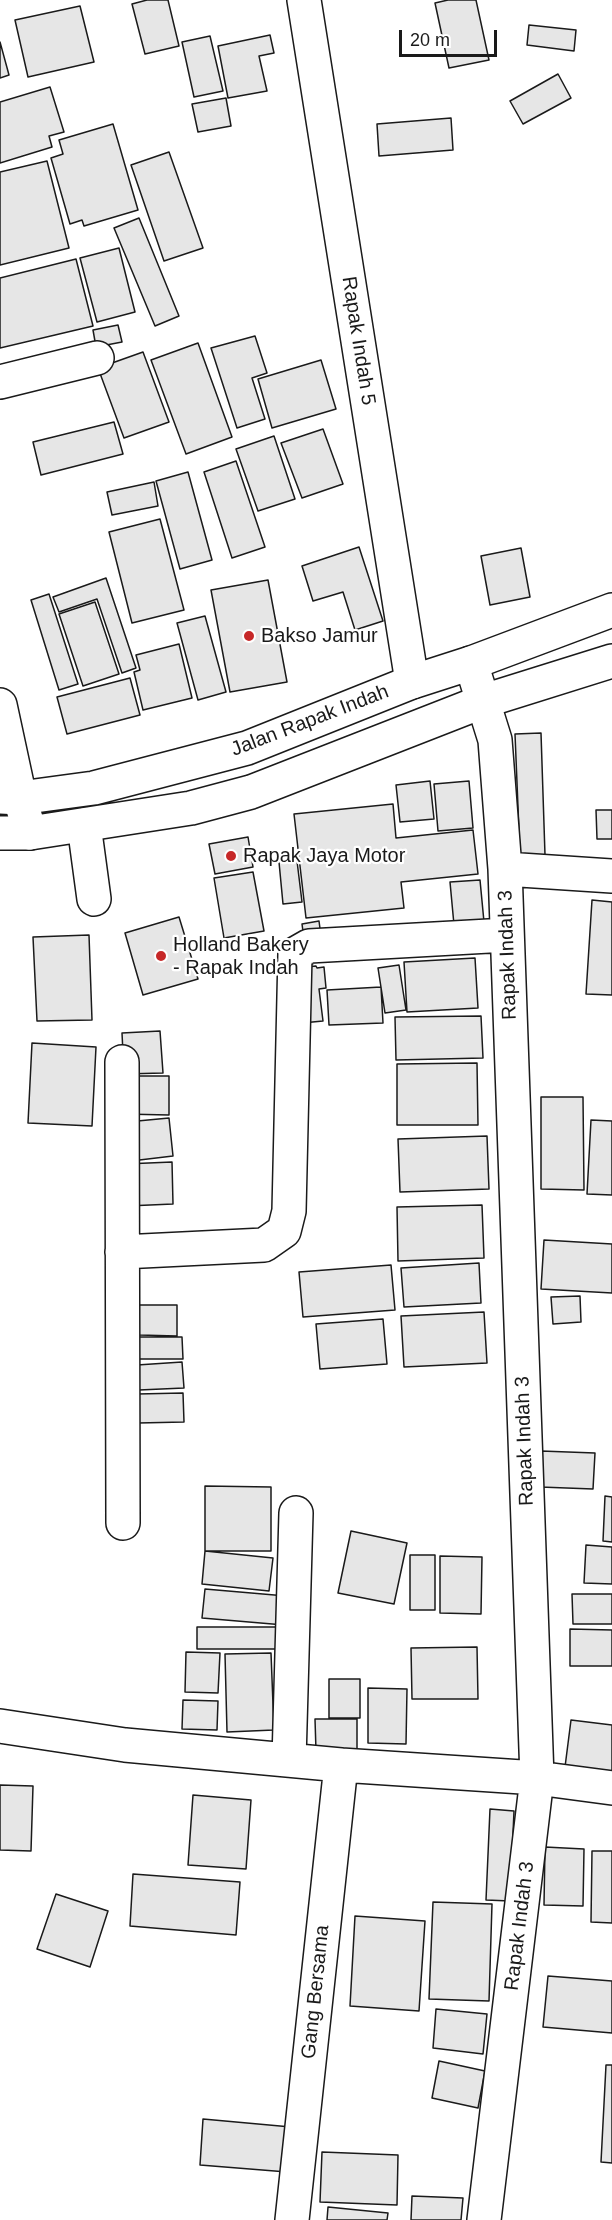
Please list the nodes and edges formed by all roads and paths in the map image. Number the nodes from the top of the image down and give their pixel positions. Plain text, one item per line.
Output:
1 (304, 0) edge
2 (97, 358) dead end
3 (0, 382) edge
4 (612, 610) edge
5 (612, 661) edge
6 (471, 663) junction
7 (412, 682) junction
8 (484, 701) junction
9 (0, 705) edge
10 (10, 798) edge
11 (84, 825) junction
12 (15, 833) edge
13 (505, 869) junction
14 (612, 876) edge
15 (94, 899) dead end
16 (507, 935) junction
17 (122, 1062) dead end
18 (122, 1252) junction
19 (296, 1513) dead end
20 (123, 1523) dead end
21 (0, 1726) edge
22 (289, 1761) junction
23 (340, 1765) junction
24 (537, 1778) junction
25 (612, 1788) edge
26 (292, 2220) edge
27 (484, 2220) edge

1 - 7 street, Rapak Indah 5
2 - 3 street
4 - 6 street, Jalan Rapak Indah
5 - 8 street
6 - 7 street, Jalan Rapak Indah
6 - 8 street, Rapak Indah 3
7 - 10 street, Jalan Rapak Indah
8 - 11 street
8 - 13 street, Rapak Indah 3
9 - 10 street
10 - 12 street
11 - 12 street
11 - 15 street
13 - 14 street
13 - 16 street, Rapak Indah 3
16 - 18 street
16 - 24 street, Rapak Indah 3
17 - 18 street
18 - 20 street
19 - 22 street
21 - 22 street
22 - 23 street
23 - 24 street
23 - 26 street, Gang Bersama
24 - 25 street
24 - 27 street, Rapak Indah 3

